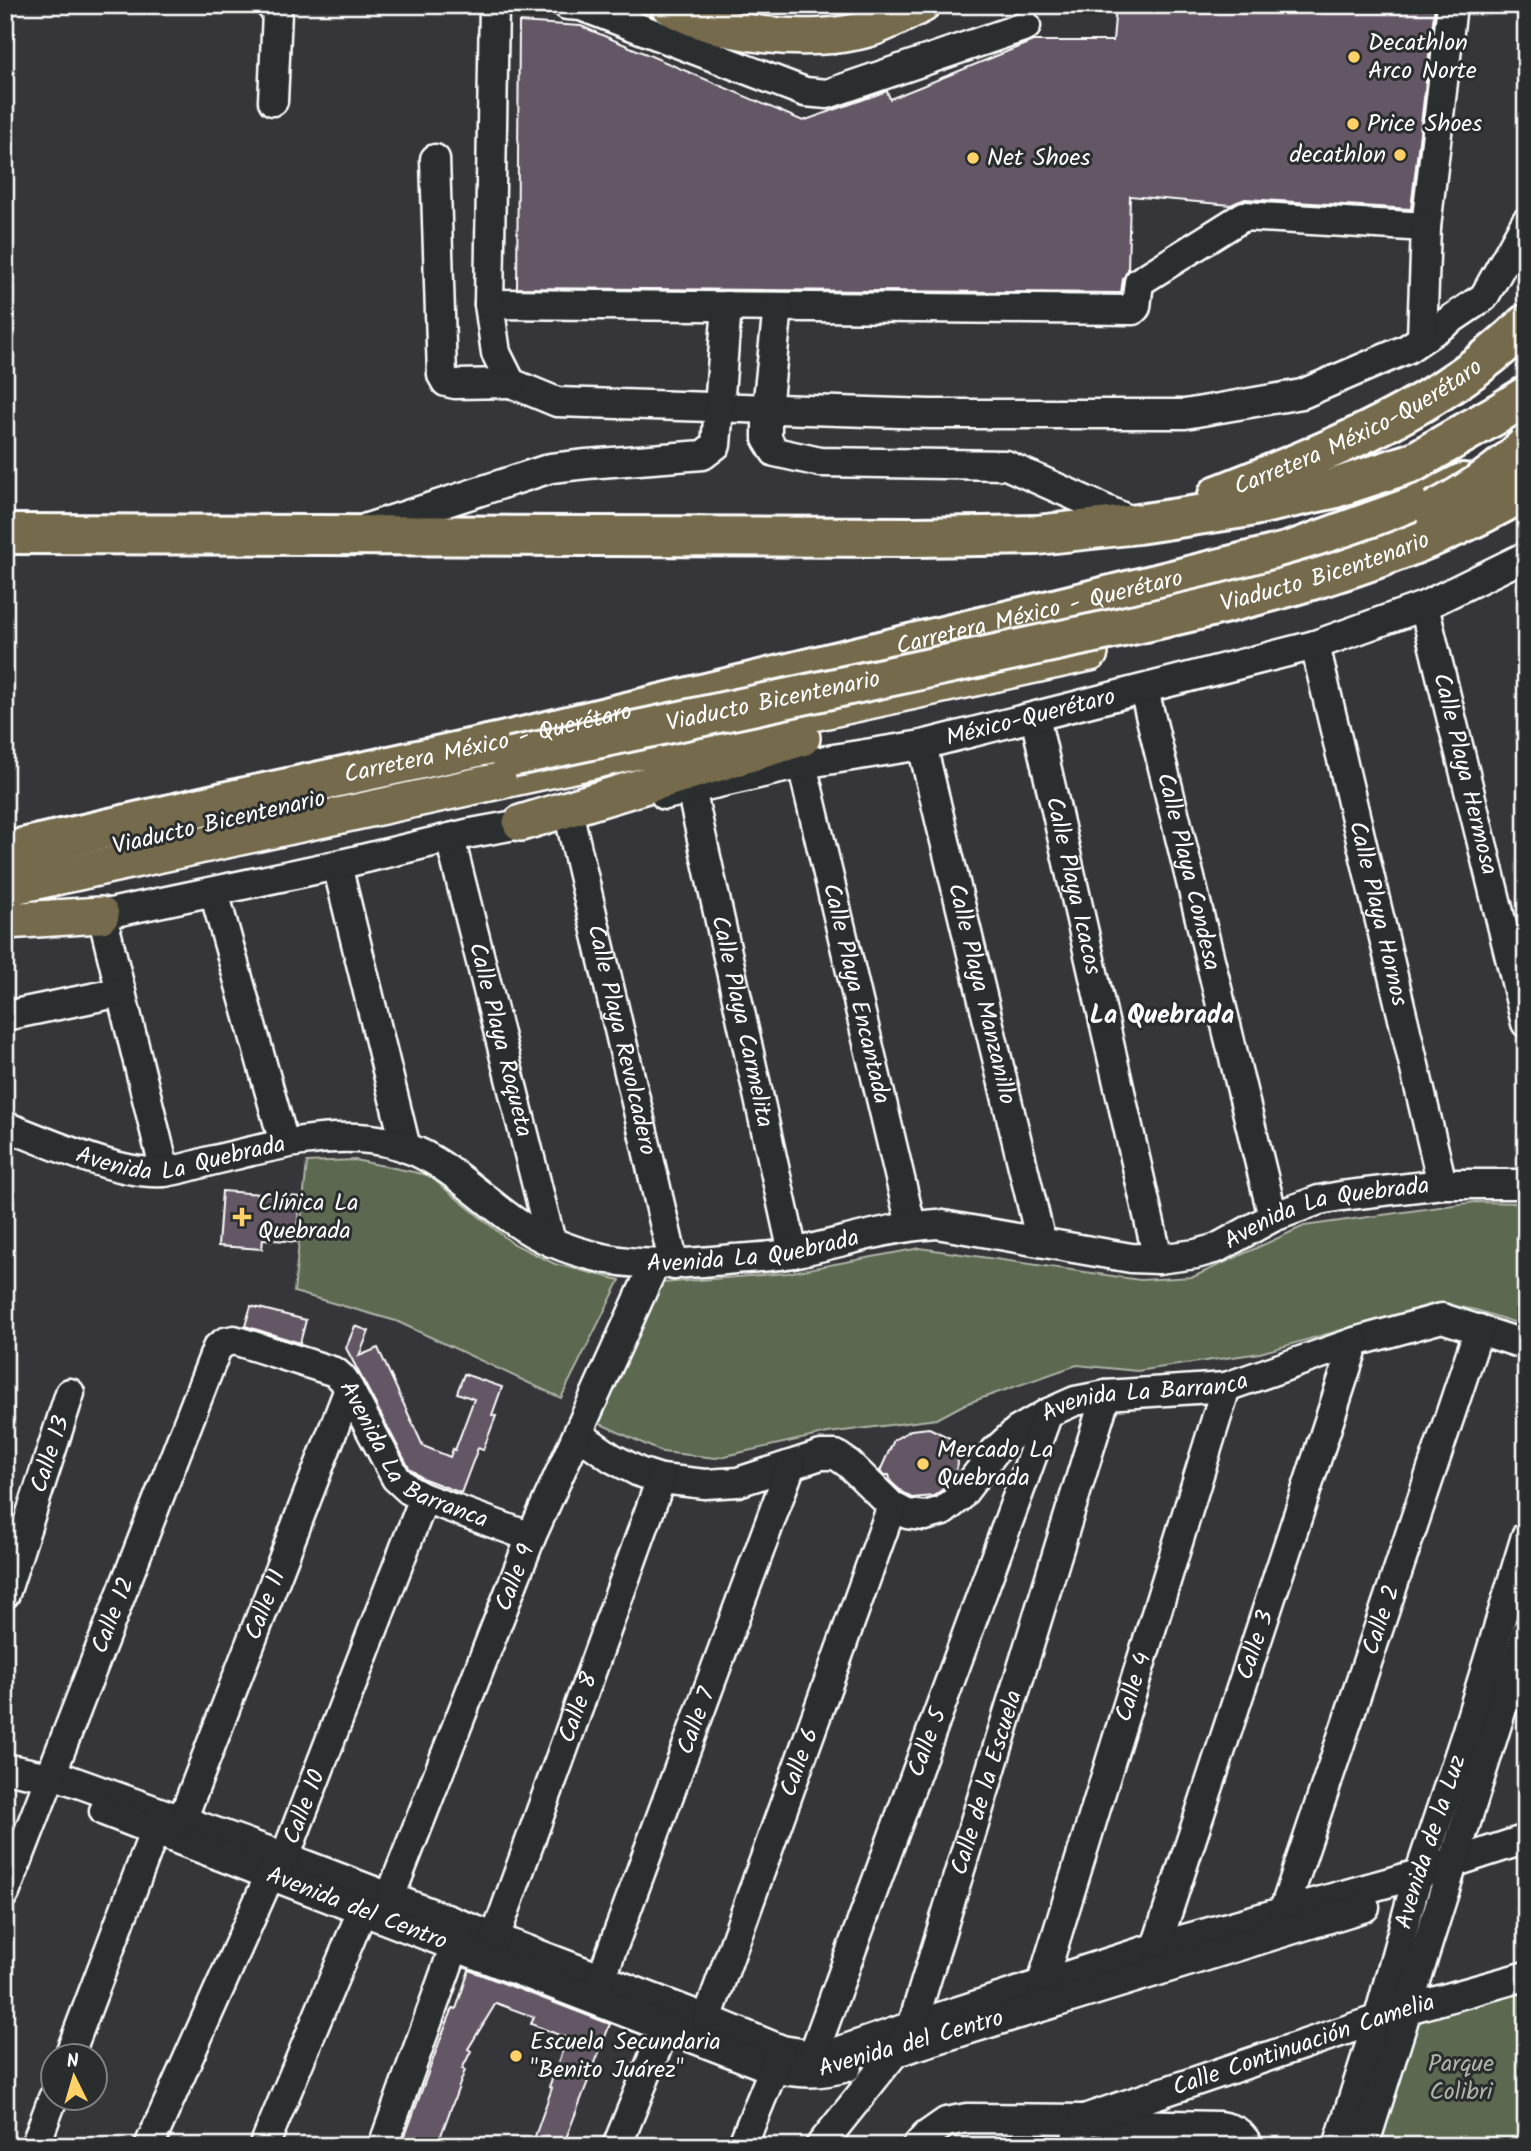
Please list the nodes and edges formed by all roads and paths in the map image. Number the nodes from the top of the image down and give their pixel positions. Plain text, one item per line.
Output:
1 (270, 5) edge
2 (494, 5) edge
3 (567, 5) edge
4 (668, 5) edge
5 (922, 5) edge
6 (1452, 5) edge
7 (1026, 26) dead end
8 (273, 102) dead end
9 (435, 159) dead end
10 (1526, 222) edge
11 (1426, 227) junction
12 (489, 304) junction
13 (727, 306) junction
14 (778, 307) junction
15 (1526, 324) edge
16 (1526, 331) edge
17 (1422, 338) junction
18 (1478, 365) junction
19 (511, 383) junction
20 (1526, 396) edge
21 (718, 407) junction
22 (767, 408) junction
23 (1526, 447) edge
24 (1526, 490) edge
25 (1526, 510) edge
26 (1138, 524) junction
27 (5, 534) edge
28 (345, 535) junction
29 (1526, 556) edge
30 (1424, 606) junction
31 (1214, 607) junction
32 (1315, 645) junction
33 (1057, 661) junction
34 (748, 683) junction
35 (944, 685) junction
36 (1144, 690) junction
37 (1035, 717) junction
38 (922, 745) junction
39 (802, 764) junction
40 (691, 789) junction
41 (569, 815) junction
42 (520, 823) junction
43 (450, 838) junction
44 (5, 852) edge
45 (337, 865) junction
46 (5, 869) edge
47 (5, 888) edge
48 (214, 892) junction
49 (5, 921) edge
50 (104, 923) junction
51 (121, 992) junction
52 (5, 1016) edge
53 (1526, 1023) edge
54 (5, 1126) edge
55 (284, 1143) junction
56 (406, 1147) junction
57 (165, 1172) junction
58 (1442, 1184) junction
59 (1526, 1184) edge
60 (1273, 1217) junction
61 (911, 1225) junction
62 (551, 1242) junction
63 (1041, 1242) junction
64 (793, 1253) junction
65 (1158, 1259) junction
66 (664, 1265) junction
67 (1479, 1329) junction
68 (225, 1342) joint
69 (1355, 1342) junction
70 (1526, 1345) edge
71 (1226, 1387) junction
72 (349, 1389) junction
73 (70, 1393) dead end
74 (1107, 1395) junction
75 (1048, 1413) junction
76 (578, 1434) junction
77 (791, 1465) junction
78 (661, 1479) junction
79 (424, 1498) junction
80 (892, 1506) junction
81 (531, 1536) junction
82 (1526, 1536) edge
83 (5, 1594) edge
84 (1526, 1632) edge
85 (5, 1768) edge
86 (46, 1779) junction
87 (166, 1822) junction
88 (1526, 1839) edge
89 (1526, 1858) edge
90 (278, 1866) junction
91 (1433, 1878) junction
92 (5, 1893) edge
93 (390, 1897) junction
94 (1284, 1910) junction
95 (362, 1911) junction
96 (458, 1936) junction
97 (495, 1938) junction
98 (1156, 1947) junction
99 (1526, 1976) edge
100 (601, 1979) junction
101 (1041, 1986) junction
102 (1408, 2009) junction
103 (707, 2019) junction
104 (1378, 2020) junction
105 (912, 2026) junction
106 (665, 2028) junction
107 (75, 2042) edge
108 (896, 2051) junction
109 (777, 2060) junction
110 (811, 2065) junction
111 (48, 2112) edge
112 (1084, 2119) junction
113 (35, 2146) edge
114 (149, 2146) edge
115 (264, 2146) edge
116 (383, 2146) edge
117 (617, 2146) edge
118 (742, 2146) edge
119 (820, 2146) edge
120 (917, 2146) edge
121 (1073, 2146) edge
122 (1249, 2146) edge
123 (1338, 2146) edge
124 (1364, 2146) edge

1 - 8 street
2 - 12 street
3 - 7 street
4 - 5 main road
6 - 11 street
9 - 19 street
10 - 17 street
11 - 14 street
11 - 17 street
12 - 13 street
12 - 19 street
13 - 14 street
13 - 21 street
14 - 22 street
15 - 18 highway, Carretera México-Querétaro
16 - 18 highway
17 - 22 street
18 - 26 highway, Carretera México-Querétaro
19 - 21 street
20 - 26 highway
21 - 22 street
21 - 28 street
22 - 26 street
23 - 31 highway, bridge
23 - 34 highway, Carretera México - Querétaro
24 - 31 highway, Viaducto Bicentenario, bridge
25 - 33 main road
26 - 28 highway
27 - 28 highway
29 - 30 street, México-Querétaro
30 - 32 street, México-Querétaro
30 - 53 street, Calle Playa Hermosa
31 - 46 highway, Viaducto Bicentenario, bridge
32 - 36 street, México-Querétaro
32 - 58 street, Calle Playa Hornos
33 - 34 highway
33 - 35 main road
34 - 44 highway, Carretera México - Querétaro
35 - 42 main road
35 - 47 main road
36 - 37 street, México-Querétaro
36 - 60 street, Calle Playa Condesa
37 - 38 street, México-Querétaro
37 - 65 street, Calle Playa Icacos
38 - 39 street, México-Querétaro
38 - 63 street, Calle Playa Manzanillo
39 - 40 street, México-Querétaro
39 - 61 street, Calle Playa Encantada
40 - 41 street, México-Querétaro
40 - 64 street, Calle Playa Carmelita
41 - 42 street, México-Querétaro
41 - 66 street, Calle Playa Revolcadero
42 - 43 street, México-Querétaro
43 - 45 street, México-Querétaro
43 - 62 street, Calle Playa Roqueta
45 - 48 street, México-Querétaro
45 - 56 street
48 - 50 street, México-Querétaro
48 - 55 street
49 - 50 main road
50 - 51 street
51 - 52 street
51 - 57 street
54 - 57 street, Avenida La Quebrada
55 - 56 street, Avenida La Quebrada
55 - 57 street, Avenida La Quebrada
56 - 62 street, Avenida La Quebrada
58 - 59 street, Avenida La Quebrada
58 - 60 street, Avenida La Quebrada
60 - 65 street, Avenida La Quebrada
61 - 63 street, Avenida La Quebrada
61 - 64 street, Avenida La Quebrada
62 - 66 street, Avenida La Quebrada
63 - 65 street, Avenida La Quebrada
64 - 66 street, Avenida La Quebrada
66 - 76 street, Calle 9
67 - 69 street, Avenida La Barranca
67 - 70 street, Avenida La Barranca
67 - 94 street, Calle 2
68 - 72 street, Avenida La Barranca
68 - 86 street, Calle 12
69 - 71 street, Avenida La Barranca
69 - 98 street, Calle 3
71 - 74 street, Avenida La Barranca
71 - 101 street, Calle 4
72 - 79 street, Avenida La Barranca
72 - 87 street, Calle 11
73 - 83 street, Calle 13
74 - 75 street, Avenida La Barranca
74 - 105 street, Calle de la Escuela
75 - 80 street, Avenida La Barranca
75 - 110 street, Calle 5
76 - 78 street, Avenida La Barranca
76 - 81 street, Calle 9
77 - 78 street, Avenida La Barranca
77 - 80 street, Avenida La Barranca
77 - 100 street, Calle 7
78 - 97 street, Calle 8
79 - 81 street, Avenida La Barranca
79 - 90 street, Calle 10
80 - 103 street, Calle 6
81 - 93 street, Calle 9
82 - 91 street, Avenida de la Luz
84 - 91 street, Avenida de la Luz
85 - 86 street, Avenida del Centro
86 - 87 street, Avenida del Centro
86 - 92 street, Calle 12
87 - 90 street, Avenida del Centro
87 - 107 street, Calle 11
88 - 91 street, Avenida del Centro
89 - 91 street, Avenida del Centro
90 - 93 street, Avenida del Centro
90 - 95 street, Avenida del Centro
90 - 114 street, Calle 10
91 - 94 street, Avenida del Centro
91 - 102 street, Avenida de la Luz
91 - 104 street, Avenida de la Luz
91 - 108 street, Avenida del Centro
93 - 96 street, Avenida del Centro
94 - 98 street, Avenida del Centro
95 - 96 street, Avenida del Centro
95 - 115 street
96 - 97 street, Avenida del Centro
96 - 106 street, Avenida del Centro
96 - 116 street
97 - 100 street, Avenida del Centro
98 - 101 street, Avenida del Centro
99 - 102 street, Calle Continuación Camelia
100 - 103 street, Avenida del Centro
101 - 105 street, Avenida del Centro
102 - 104 street, Calle Continuación Camelia
102 - 124 street, Avenida de la Luz
103 - 109 street, Avenida del Centro
104 - 112 street, Calle Continuación Camelia
104 - 123 street, Avenida de la Luz
105 - 108 street, Calle de la Escuela
105 - 110 street, Avenida del Centro
106 - 109 street, Avenida del Centro
106 - 117 street
108 - 110 street, Avenida del Centro
108 - 119 street, Calle de la Escuela
109 - 110 street, Avenida del Centro
109 - 118 street
111 - 113 street
112 - 120 street, Calle Continuación Camelia
112 - 121 street
112 - 122 street, Calle Continuación Camelia

